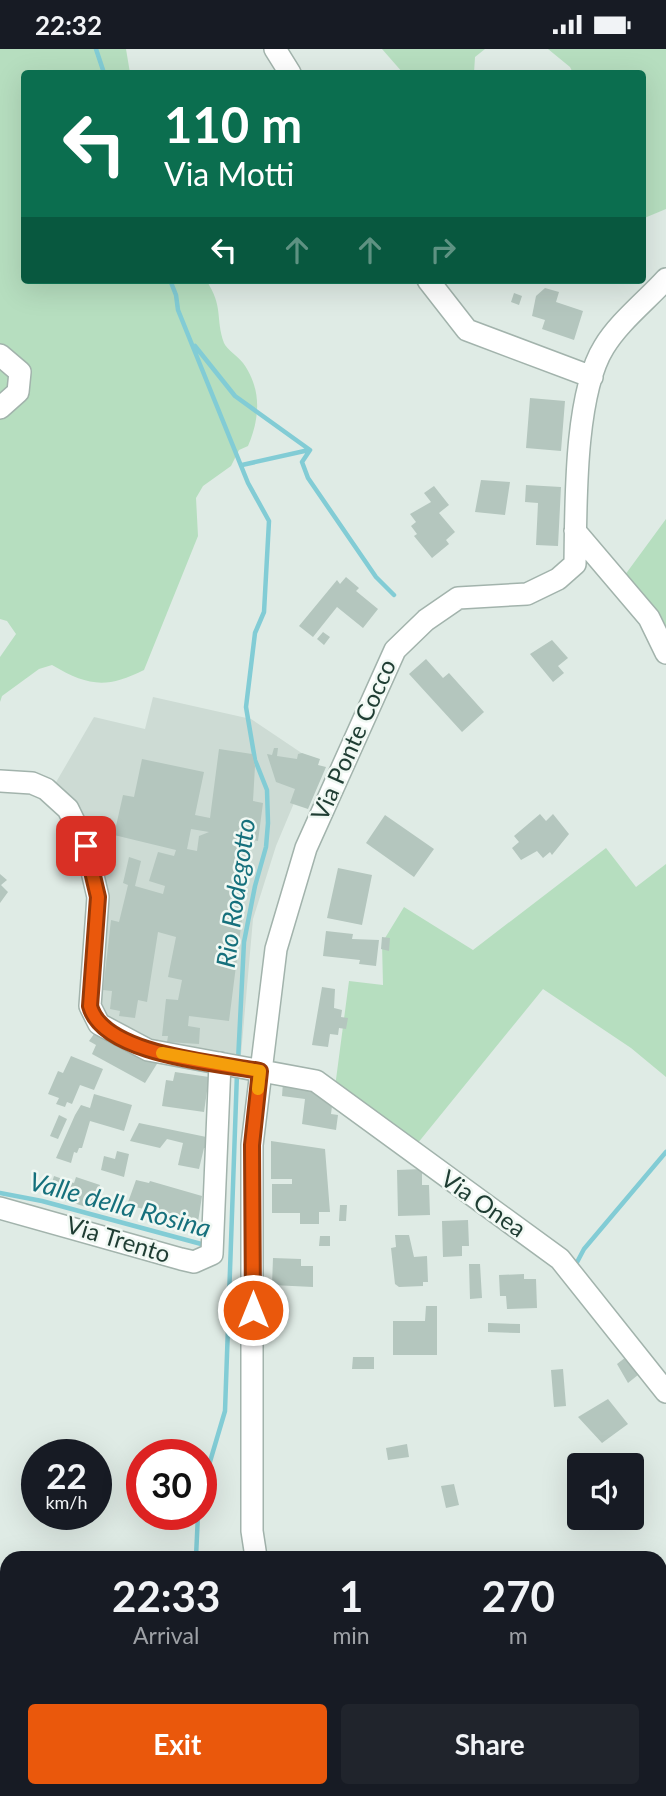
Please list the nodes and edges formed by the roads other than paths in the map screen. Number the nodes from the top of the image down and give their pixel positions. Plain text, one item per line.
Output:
1 (275, 49) edge
2 (288, 70) edge
3 (666, 279) edge
4 (431, 284) edge
5 (0, 355) edge
6 (592, 377) junction
7 (0, 408) edge
8 (575, 531) junction
9 (666, 653) edge
10 (0, 781) edge
11 (239, 1067) junction
12 (0, 1208) edge
13 (666, 1392) edge
14 (255, 1551) edge

1 - 2 street
3 - 6 street, Via Ponte Cocco
4 - 6 street
5 - 7 street
6 - 8 street, Via Ponte Cocco
8 - 9 street
8 - 11 street, Via Ponte Cocco
10 - 11 street, Via Onea
11 - 12 street, Via Trento
11 - 13 street, Via Onea
11 - 14 street

